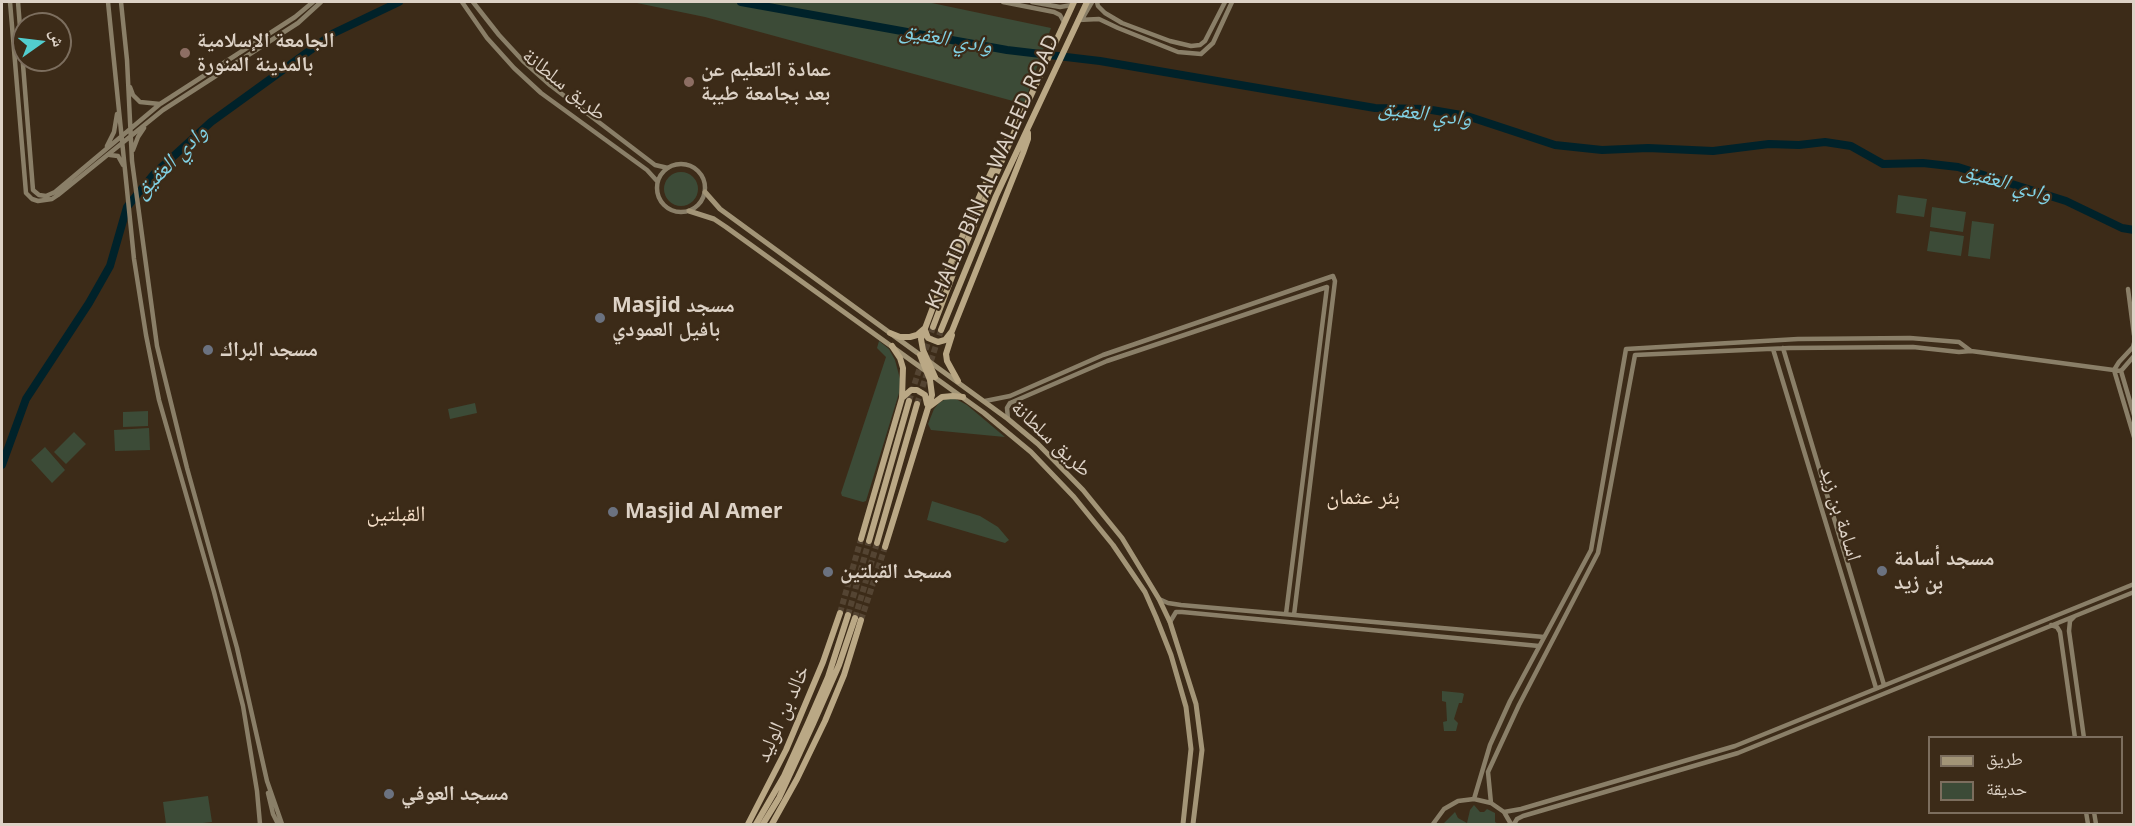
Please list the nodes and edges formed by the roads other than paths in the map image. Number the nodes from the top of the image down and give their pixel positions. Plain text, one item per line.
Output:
1 (10, 2) edge
2 (18, 2) edge
3 (108, 2) edge
4 (121, 2) edge
5 (313, 2) edge
6 (321, 2) edge
7 (473, 2) edge
8 (1003, 2) edge
9 (1032, 2) edge
10 (1087, 2) edge
11 (1092, 2) edge
12 (1097, 2) edge
13 (1225, 2) edge
14 (1232, 2) edge
15 (463, 3) edge
16 (1070, 4) edge
17 (1064, 23) junction
18 (1078, 23) junction
19 (1122, 23) junction
20 (1119, 29) junction
21 (127, 60) junction
22 (160, 104) junction
23 (118, 106) junction
24 (153, 117) junction
25 (130, 128) junction
26 (1016, 128) junction
27 (1028, 130) junction
28 (122, 135) junction
29 (131, 136) junction
30 (123, 143) junction
31 (102, 157) junction
32 (132, 161) junction
33 (124, 167) junction
34 (668, 168) junction
35 (657, 182) junction
36 (705, 192) junction
37 (689, 211) junction
38 (1328, 278) junction
39 (1327, 287) junction
40 (2133, 318) edge
41 (933, 327) tunnel mouth
42 (925, 329) junction
43 (941, 330) tunnel mouth
44 (952, 332) junction
45 (890, 333) junction
46 (2133, 335) edge
47 (2133, 343) edge
48 (892, 346) junction
49 (1783, 348) junction
50 (1773, 349) junction
51 (1971, 351) junction
52 (920, 354) junction
53 (2133, 356) edge
54 (927, 359) junction
55 (2114, 370) junction
56 (927, 371) junction
57 (2121, 371) junction
58 (935, 377) junction
59 (957, 381) junction
60 (963, 397) junction
61 (902, 398) junction
62 (909, 401) tunnel mouth
63 (985, 401) junction
64 (917, 404) tunnel mouth
65 (928, 408) junction
66 (2133, 415) edge
67 (1008, 419) junction
68 (2133, 437) edge
69 (861, 539) tunnel mouth
70 (885, 547) tunnel mouth
71 (2133, 584) edge
72 (2133, 592) edge
73 (1159, 598) junction
74 (1286, 614) junction
75 (1294, 615) junction
76 (2076, 615) junction
77 (1170, 622) junction
78 (2050, 626) junction
79 (1467, 630) junction
80 (1544, 637) junction
81 (1467, 639) junction
82 (1539, 646) junction
83 (1884, 685) junction
84 (1876, 688) junction
85 (2078, 698) junction
86 (2070, 699) junction
87 (2075, 736) edge
88 (2084, 736) edge
89 (265, 772) junction
90 (1474, 799) junction
91 (1491, 803) junction
92 (1504, 812) junction
93 (261, 825) edge
94 (278, 825) edge
95 (282, 825) edge
96 (748, 825) edge
97 (756, 825) edge
98 (763, 825) edge
99 (772, 825) edge
100 (1183, 825) edge
101 (1193, 825) edge
102 (1433, 825) edge
103 (1513, 825) edge

1 - 31 main road
2 - 31 main road
3 - 23 main road
4 - 21 main road
5 - 22 main road
6 - 24 main road
7 - 34 main road, طريق سلطانة
8 - 17 main road
9 - 16 main road
10 - 18 highway
11 - 18 main road
12 - 19 main road
13 - 19 main road
14 - 20 main road
15 - 35 main road, طريق سلطانة
16 - 17 highway
17 - 26 highway, KHALID BIN AL WALEED ROAD
18 - 20 main road
18 - 27 highway, KHALID BIN AL WALEED ROAD
19 - 20 main road
21 - 22 main road
21 - 25 main road
22 - 25 main road
23 - 28 main road
23 - 31 main road
24 - 29 main road
24 - 32 main road
25 - 28 main road
25 - 29 main road
26 - 41 highway, KHALID BIN AL WALEED ROAD
26 - 42 highway
27 - 43 highway, KHALID BIN AL WALEED ROAD
27 - 44 highway
28 - 30 main road
28 - 31 main road
29 - 30 main road
29 - 32 main road
30 - 31 main road
30 - 33 main road
31 - 33 main road
32 - 89 main road
33 - 93 main road
34 - 35 main road
34 - 36 main road
35 - 37 main road
36 - 37 main road
36 - 45 main road, طريق سلطانة
37 - 48 main road, طريق سلطانة
38 - 39 main road
38 - 63 main road
38 - 75 main road
39 - 67 main road
39 - 74 main road
40 - 46 main road
42 - 44 highway
42 - 45 highway
42 - 54 highway
44 - 59 highway
45 - 52 main road, طريق سلطانة
47 - 55 main road
48 - 56 main road, طريق سلطانة
48 - 61 highway
49 - 50 main road
49 - 51 main road
49 - 83 main road, اسامة بن زید
50 - 84 main road, اسامة بن زید
50 - 91 main road
51 - 55 main road
51 - 80 main road
52 - 54 main road, طريق سلطانة
52 - 56 highway
53 - 57 main road
54 - 58 highway
54 - 59 main road, طريق سلطانة
55 - 57 main road
55 - 68 main road
56 - 58 main road, طريق سلطانة
56 - 65 highway
57 - 66 main road
58 - 60 main road, طريق سلطانة
59 - 63 main road, طريق سلطانة
60 - 65 highway
60 - 100 main road, طريق سلطانة
61 - 65 highway
61 - 69 highway
62 - 64 highway
63 - 67 main road, طريق سلطانة
65 - 70 highway
67 - 73 main road, طريق سلطانة
71 - 83 main road
72 - 76 main road
73 - 74 main road
73 - 77 main road, طريق سلطانة
74 - 75 main road
75 - 79 main road
76 - 78 main road
76 - 85 main road
77 - 81 main road
77 - 101 main road, طريق سلطانة
78 - 86 main road
78 - 103 main road
79 - 80 main road
79 - 81 main road
80 - 82 main road
81 - 82 main road
82 - 90 main road
83 - 84 main road
84 - 92 main road
85 - 86 main road
85 - 88 main road
86 - 87 main road
89 - 94 main road
89 - 95 main road
90 - 91 main road
90 - 102 main road
91 - 92 main road
92 - 103 main road
96 - 97 highway, خالد بن الوليد
98 - 99 highway, خالد بن الوليد

